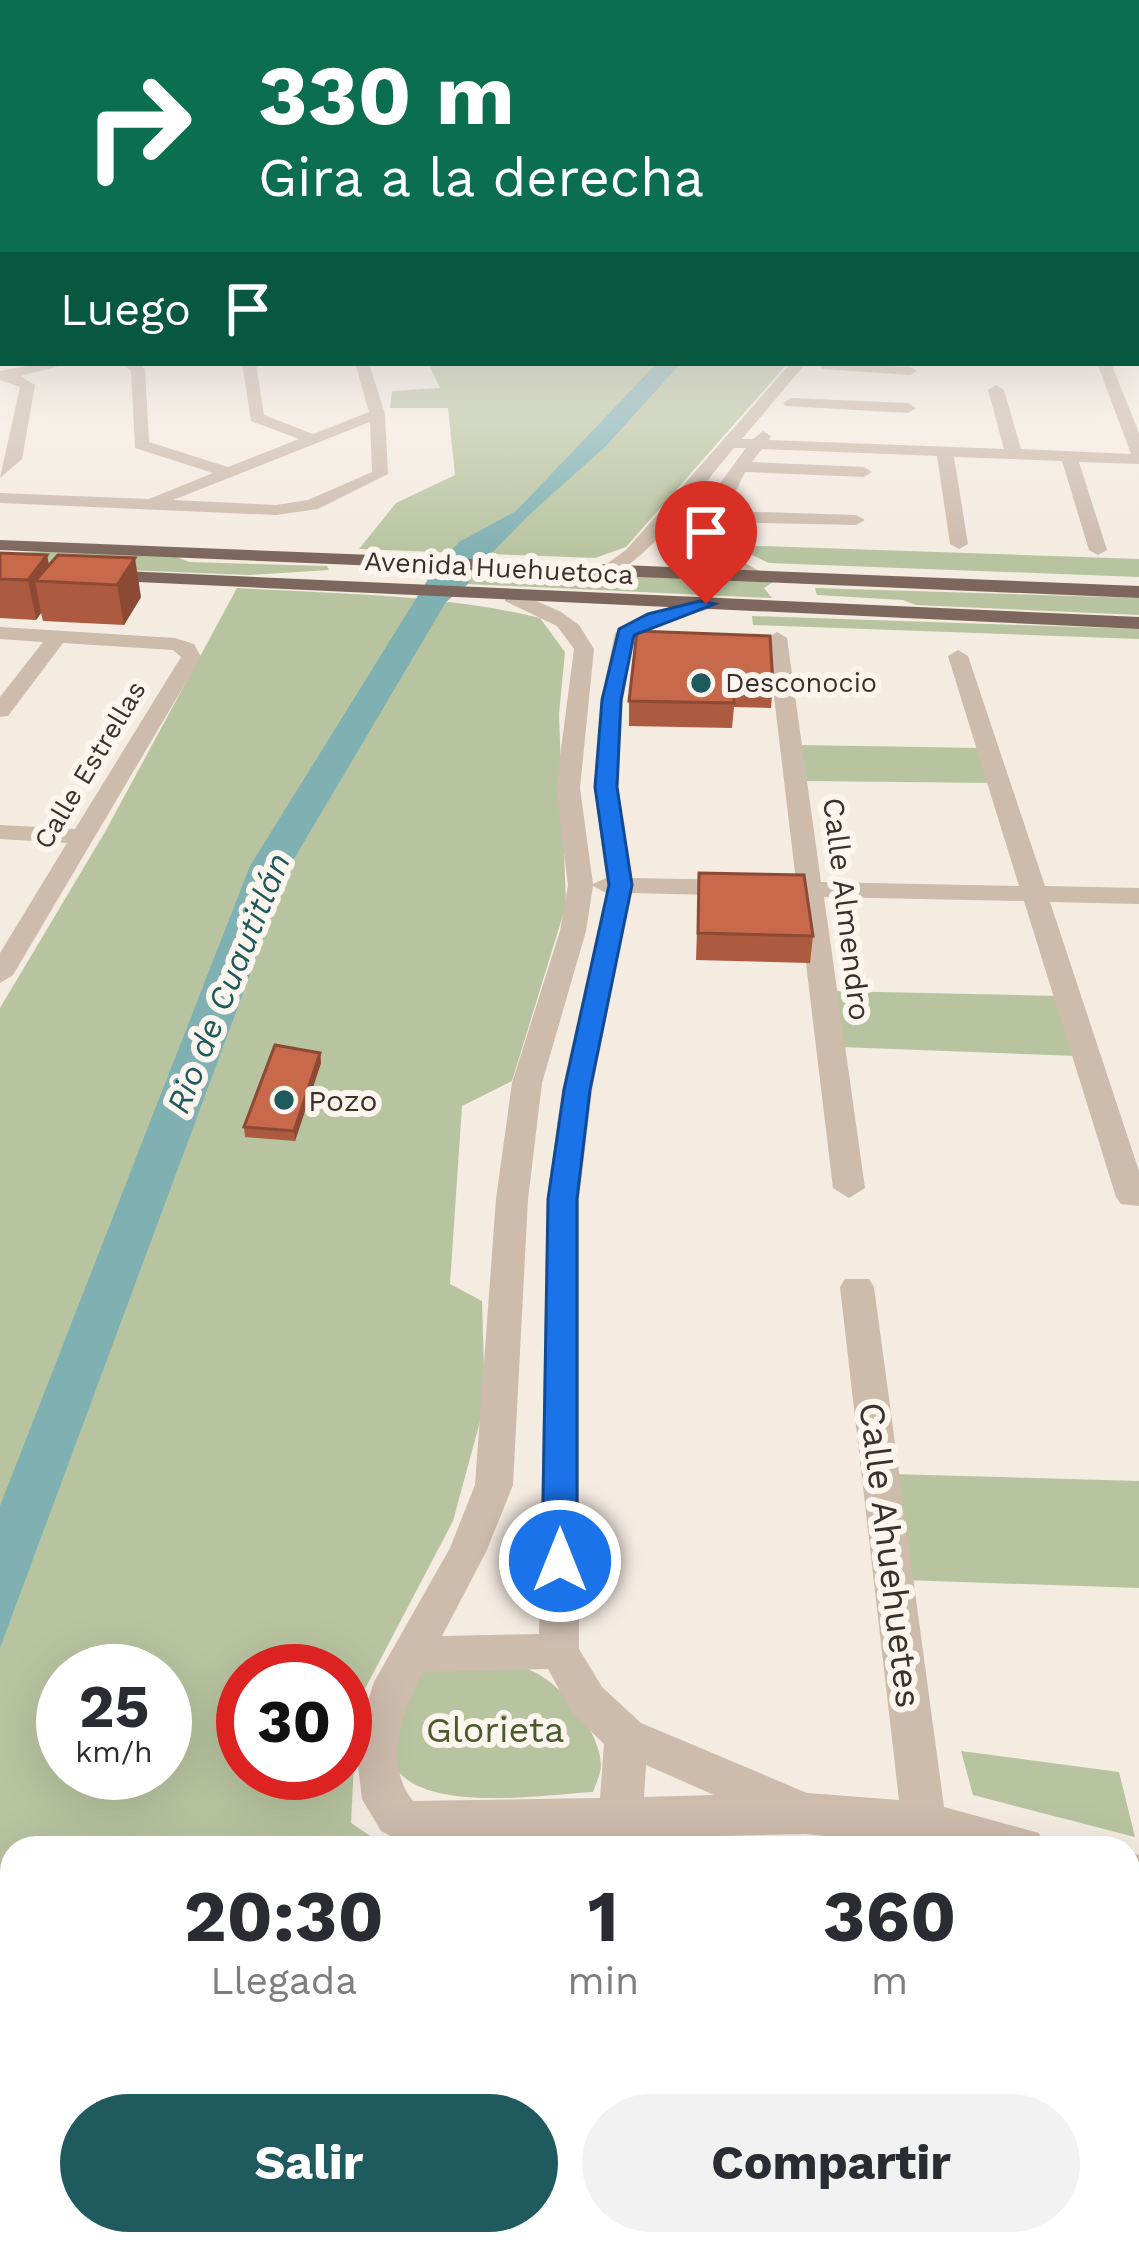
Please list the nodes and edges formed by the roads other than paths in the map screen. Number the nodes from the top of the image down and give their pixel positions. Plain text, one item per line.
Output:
1 (50, 366) edge
2 (132, 366) edge
3 (249, 366) edge
4 (363, 366) edge
5 (797, 366) edge
6 (822, 366) edge
7 (849, 366) edge
8 (1106, 366) edge
9 (910, 371) dead end
10 (2, 376) edge
11 (996, 391) dead end
12 (791, 403) junction
13 (908, 408) dead end
14 (376, 414) junction
15 (310, 438) junction
16 (733, 443) junction
17 (757, 444) junction
18 (945, 452) junction
19 (1014, 454) junction
20 (1069, 456) junction
21 (1139, 456) edge
22 (740, 466) junction
23 (224, 471) junction
24 (864, 472) dead end
25 (0, 473) edge
26 (0, 498) edge
27 (151, 503) junction
28 (312, 505) junction
29 (335, 514) dead end
30 (713, 516) junction
31 (856, 520) dead end
32 (959, 544) dead end
33 (0, 545) edge
34 (1098, 550) dead end
35 (340, 559) junction
36 (611, 570) junction
37 (69, 574) edge
38 (759, 576) junction
39 (808, 579) junction
40 (323, 586) junction
41 (1139, 592) edge
42 (512, 597) junction
43 (706, 604) junction
44 (810, 608) junction
45 (1139, 623) edge
46 (0, 633) edge
47 (58, 636) junction
48 (777, 638) dead end
49 (958, 656) dead end
50 (0, 711) edge
51 (606, 787) junction
52 (568, 788) junction
53 (0, 832) edge
54 (80, 837) junction
55 (580, 885) junction
56 (620, 885) junction
57 (812, 888) junction
58 (1035, 892) junction
59 (1139, 896) edge
60 (0, 976) edge
61 (849, 1188) dead end
62 (1132, 1197) dead end
63 (857, 1287) dead end
64 (559, 1651) junction
65 (411, 1655) junction
66 (626, 1737) junction
67 (805, 1813) junction
68 (924, 1823) junction
69 (619, 1835) edge
70 (975, 1836) edge

1 - 10 street
2 - 23 street
3 - 15 street
4 - 14 street
5 - 16 street
6 - 12 street
7 - 9 street
8 - 21 street
10 - 25 street
11 - 19 street
12 - 13 street
12 - 17 street
14 - 15 street
14 - 28 street
15 - 23 street
16 - 17 street
16 - 36 street
17 - 18 street
17 - 22 street
18 - 19 street
18 - 32 street
19 - 20 street
20 - 21 street
20 - 34 street
22 - 24 street
22 - 30 street
23 - 27 street
26 - 27 street
27 - 28 street
28 - 29 street
30 - 31 street
30 - 38 street
33 - 35 main road, Avenida Huehuetoca
35 - 36 main road, Avenida Huehuetoca
35 - 40 main road
36 - 38 main road, Avenida Huehuetoca
37 - 40 main road, Avenida Huehuetoca
38 - 39 main road, Avenida Huehuetoca
39 - 41 main road, Avenida Huehuetoca
39 - 44 main road
40 - 42 main road, Avenida Huehuetoca
42 - 43 main road, Avenida Huehuetoca
42 - 52 street
43 - 44 main road, Avenida Huehuetoca
43 - 51 street
44 - 45 main road, Avenida Huehuetoca
46 - 47 street
47 - 50 street
47 - 54 street, Calle Estrellas
48 - 57 street, Calle Almendro
49 - 58 street
51 - 52 street
51 - 56 street
52 - 55 street
53 - 54 street
54 - 60 street, Calle Estrellas
55 - 56 street
55 - 65 street
56 - 57 street
56 - 64 street
57 - 58 street
57 - 61 street, Calle Almendro
58 - 59 street
58 - 62 street
63 - 68 street, Calle Ahuehuetes
64 - 65 street
64 - 66 street
65 - 69 street
66 - 67 street
66 - 69 street
67 - 68 street
67 - 69 street
68 - 70 street

